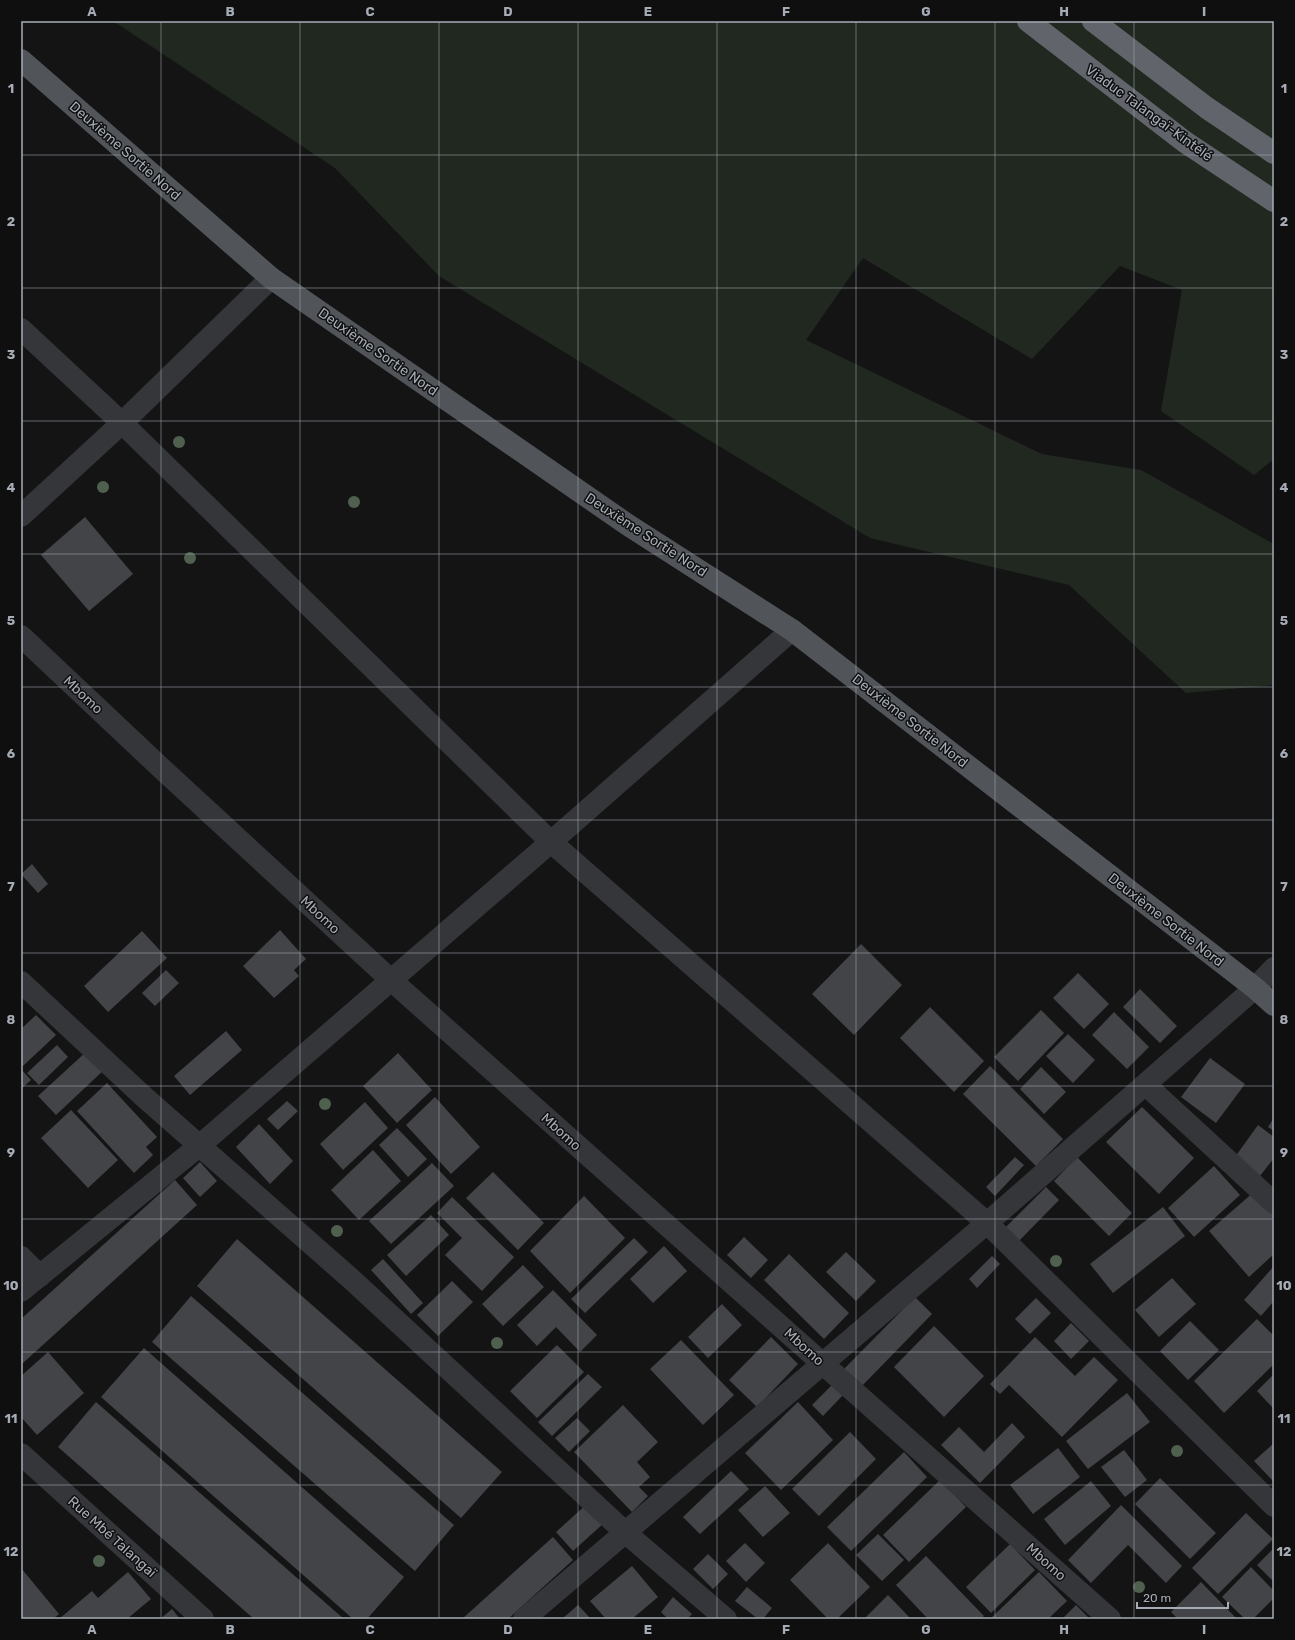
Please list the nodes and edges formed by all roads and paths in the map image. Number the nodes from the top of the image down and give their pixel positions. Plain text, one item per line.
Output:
1 (1028, 21) edge
2 (1092, 21) edge
3 (21, 60) edge
4 (1274, 153) edge
5 (1274, 201) edge
6 (271, 278) junction
7 (21, 329) edge
8 (122, 423) junction
9 (21, 516) edge
10 (792, 630) junction
11 (21, 636) edge
12 (551, 842) junction
13 (1274, 968) edge
14 (391, 980) junction
15 (21, 982) edge
16 (1255, 988) junction
17 (1274, 1006) edge
18 (1146, 1085) junction
19 (199, 1146) junction
20 (1274, 1203) edge
21 (988, 1223) junction
22 (21, 1257) edge
23 (40, 1276) junction
24 (21, 1291) edge
25 (822, 1363) junction
26 (21, 1454) edge
27 (1274, 1506) edge
28 (626, 1533) junction
29 (204, 1619) edge
30 (524, 1619) edge
31 (726, 1619) edge
32 (1110, 1619) edge

1 - 5 highway, Viaduc Talangaï-Kintélé
2 - 4 highway
3 - 6 main road, Deuxième Sortie Nord
6 - 8 street
6 - 10 main road, Deuxième Sortie Nord
7 - 8 street
8 - 9 street
8 - 12 street
10 - 12 street
10 - 16 main road, Deuxième Sortie Nord
11 - 14 street, Mbomo
12 - 14 street
12 - 21 street
13 - 16 street
14 - 19 street
14 - 25 street, Mbomo
15 - 19 street
16 - 17 main road, Deuxième Sortie Nord
16 - 18 street
18 - 20 street
18 - 21 street
19 - 23 street
19 - 28 street
21 - 25 street
21 - 27 street
22 - 23 street
23 - 24 street
25 - 28 street
25 - 32 street, Mbomo
26 - 29 street, Rue Mbé Talangaï
28 - 30 street
28 - 31 street

